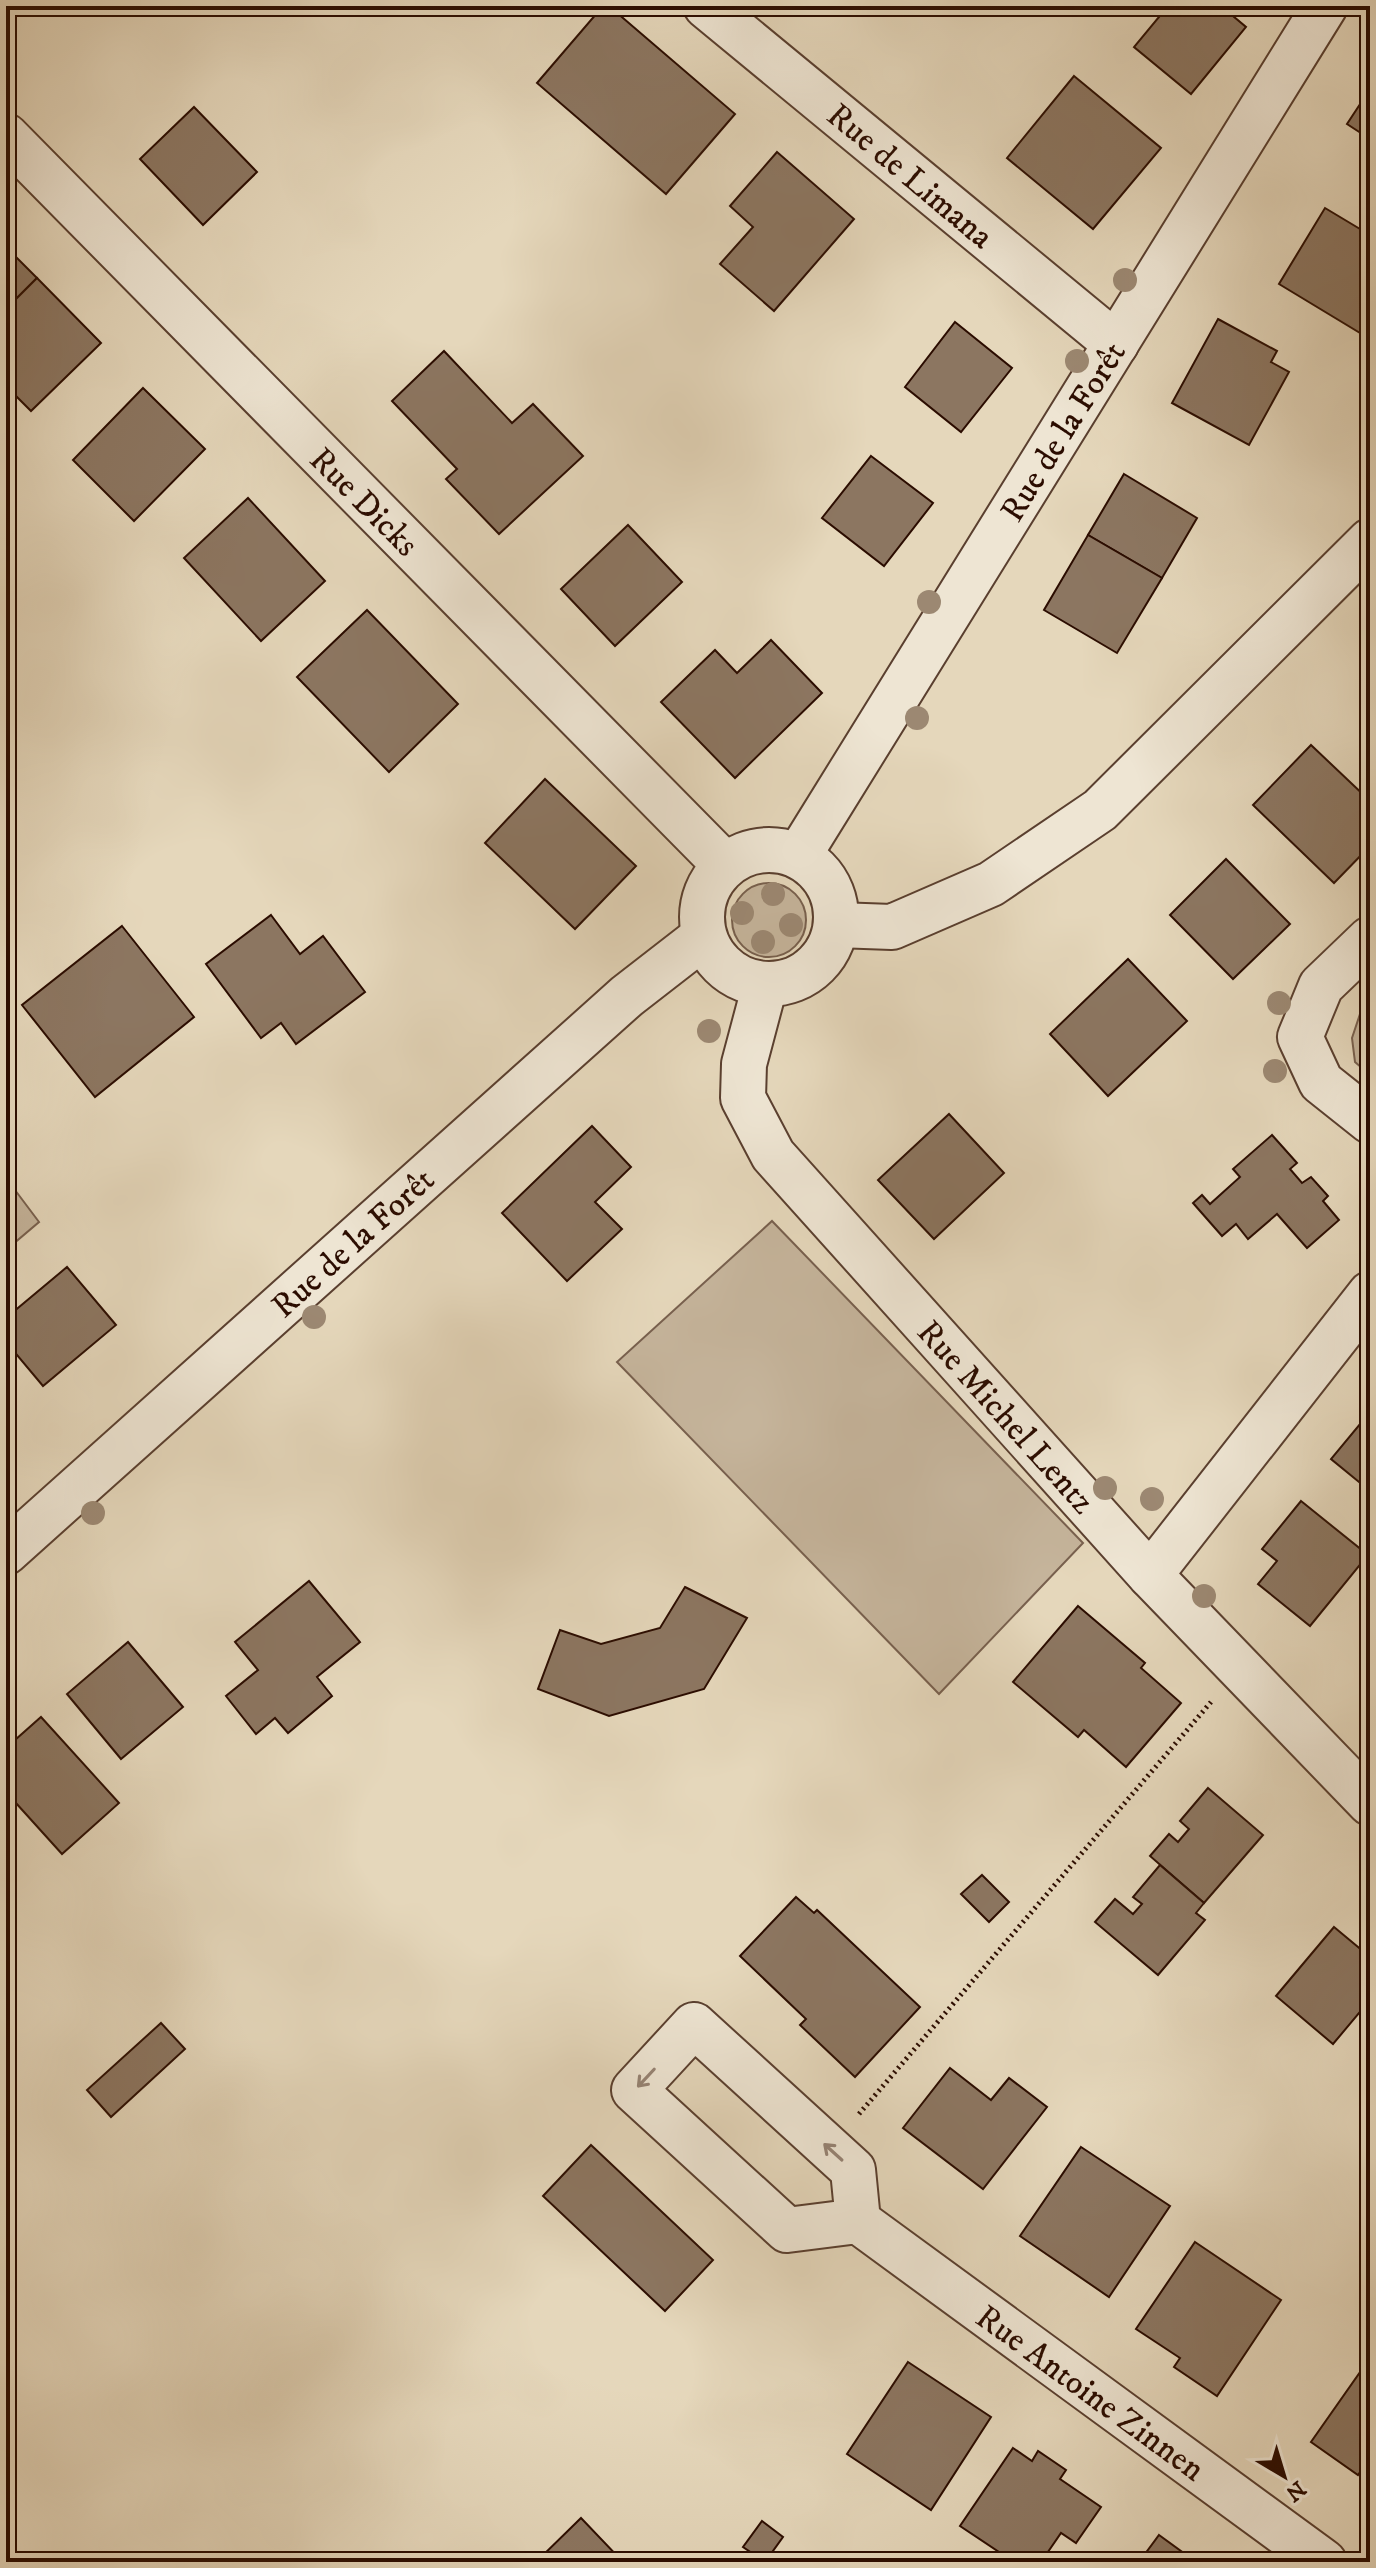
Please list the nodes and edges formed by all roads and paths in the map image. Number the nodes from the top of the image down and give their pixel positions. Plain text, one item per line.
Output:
1 (706, 6) edge
2 (1325, 6) edge
3 (6, 136) edge
4 (1116, 344) junction
5 (1370, 541) edge
6 (799, 855) junction
7 (725, 865) junction
8 (837, 925) junction
9 (703, 937) junction
10 (1370, 939) edge
11 (765, 985) junction
12 (1370, 1121) edge
13 (1370, 1294) edge
14 (6, 1552) edge
15 (1150, 1575) junction
16 (1215, 1698) dead end
17 (1370, 1803) edge
18 (853, 2121) dead end
19 (858, 2221) junction
20 (1324, 2562) edge

1 - 4 street, Rue de Limana
2 - 4 street, Rue de la Forêt
3 - 7 street, Rue Dicks
4 - 6 street, Rue de la Forêt
5 - 8 street
6 - 7 street
6 - 8 street
7 - 9 street
8 - 11 street
9 - 11 street
9 - 14 street, Rue de la Forêt
10 - 12 street
11 - 15 street, Rue Michel Lentz
13 - 15 street
15 - 17 street, Rue Michel Lentz
16 - 18 path
19 -> 19 street
19 - 20 street, Rue Antoine Zinnen

